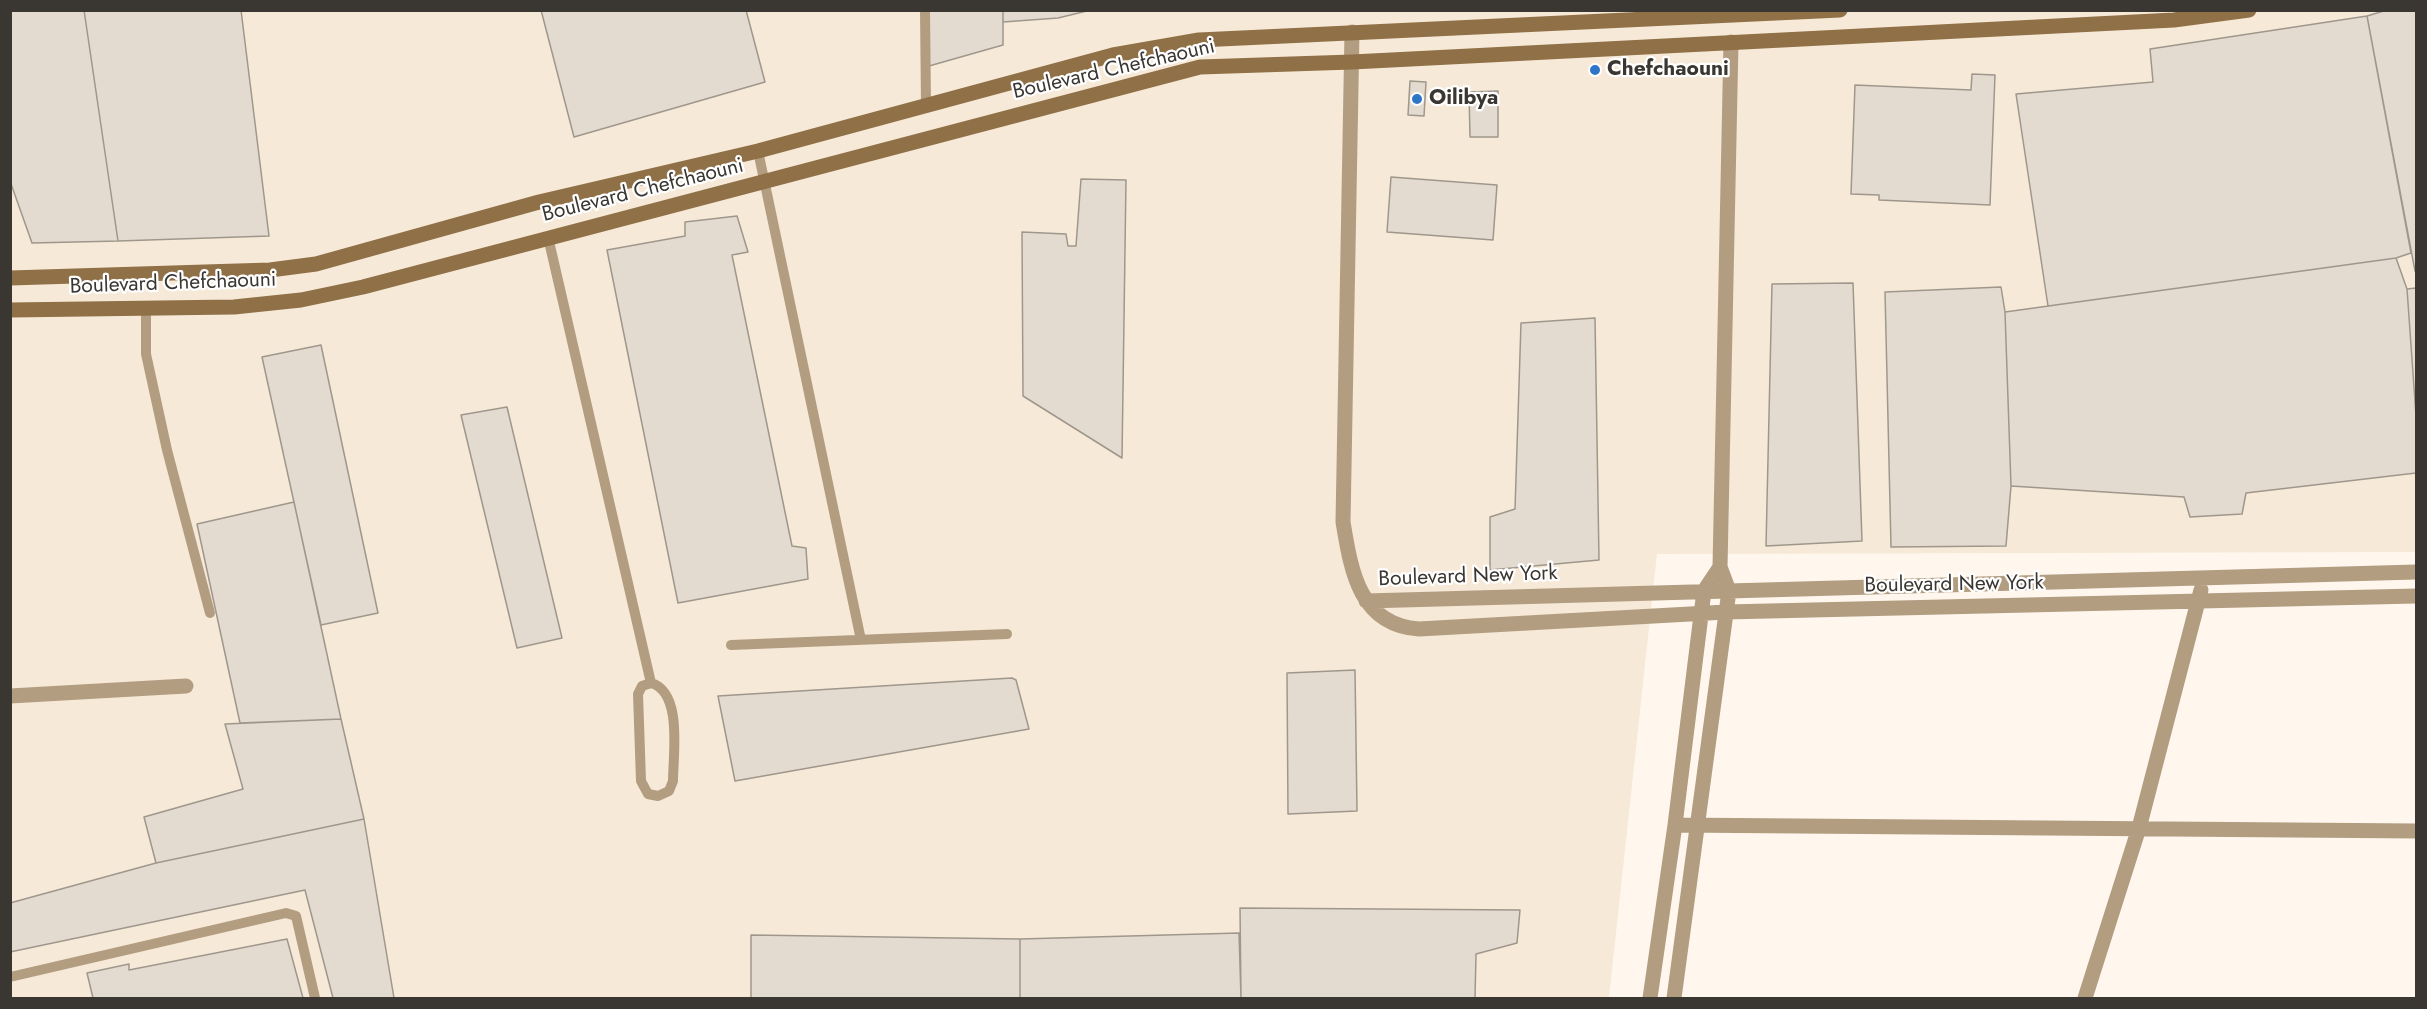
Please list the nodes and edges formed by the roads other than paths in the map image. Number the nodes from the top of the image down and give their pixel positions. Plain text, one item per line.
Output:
1 (925, 10) edge
2 (1840, 10) edge
3 (2249, 10) edge
4 (1352, 32) junction
5 (1731, 42) junction
6 (1352, 62) junction
7 (926, 106) junction
8 (758, 151) junction
9 (766, 181) junction
10 (549, 237) junction
11 (10, 278) edge
12 (146, 308) junction
13 (10, 310) edge
14 (1720, 567) junction
15 (2416, 572) edge
16 (2203, 579) junction
17 (1704, 591) junction
18 (1729, 591) junction
19 (2416, 596) edge
20 (2198, 600) junction
21 (1366, 601) junction
22 (1726, 612) junction
23 (210, 613) dead end
24 (1702, 614) junction
25 (1007, 634) dead end
26 (861, 640) junction
27 (731, 645) dead end
28 (651, 683) junction
29 (186, 686) dead end
30 (10, 696) edge
31 (1675, 825) junction
32 (1699, 826) junction
33 (2139, 828) junction
34 (2416, 831) edge
35 (10, 977) edge
36 (315, 999) edge
37 (1650, 999) edge
38 (1674, 999) edge
39 (2085, 999) edge

1 - 7 lane
2 - 4 street, Boulevard Chefchaouni
3 - 5 street, Boulevard Chefchaouni
4 - 6 street
4 - 7 street, Boulevard Chefchaouni
5 - 6 street, Boulevard Chefchaouni
5 - 14 street
6 - 9 street, Boulevard Chefchaouni
6 - 21 street
7 - 8 street, Boulevard Chefchaouni
8 - 9 lane
8 - 11 street, Boulevard Chefchaouni
9 - 10 street, Boulevard Chefchaouni
9 - 26 lane
10 - 12 street, Boulevard Chefchaouni
10 - 28 lane
12 - 13 street, Boulevard Chefchaouni
12 - 23 lane
14 - 17 street
14 - 18 street
15 - 16 street, Boulevard New York
16 - 18 street, Boulevard New York
16 - 20 street
17 - 18 street, Boulevard New York
17 - 21 street, Boulevard New York
17 - 24 street
18 - 22 street
19 - 20 street, Boulevard New York
20 - 22 street, Boulevard New York
20 - 33 street
21 - 24 street, Boulevard New York
22 - 24 street, Boulevard New York
22 - 32 street
24 - 31 street
25 - 26 lane
26 - 27 lane
28 - 28 lane
29 - 30 street
31 - 32 street
31 - 37 street
32 - 33 street
32 - 38 street
33 - 34 street
33 - 39 street
35 - 36 lane

